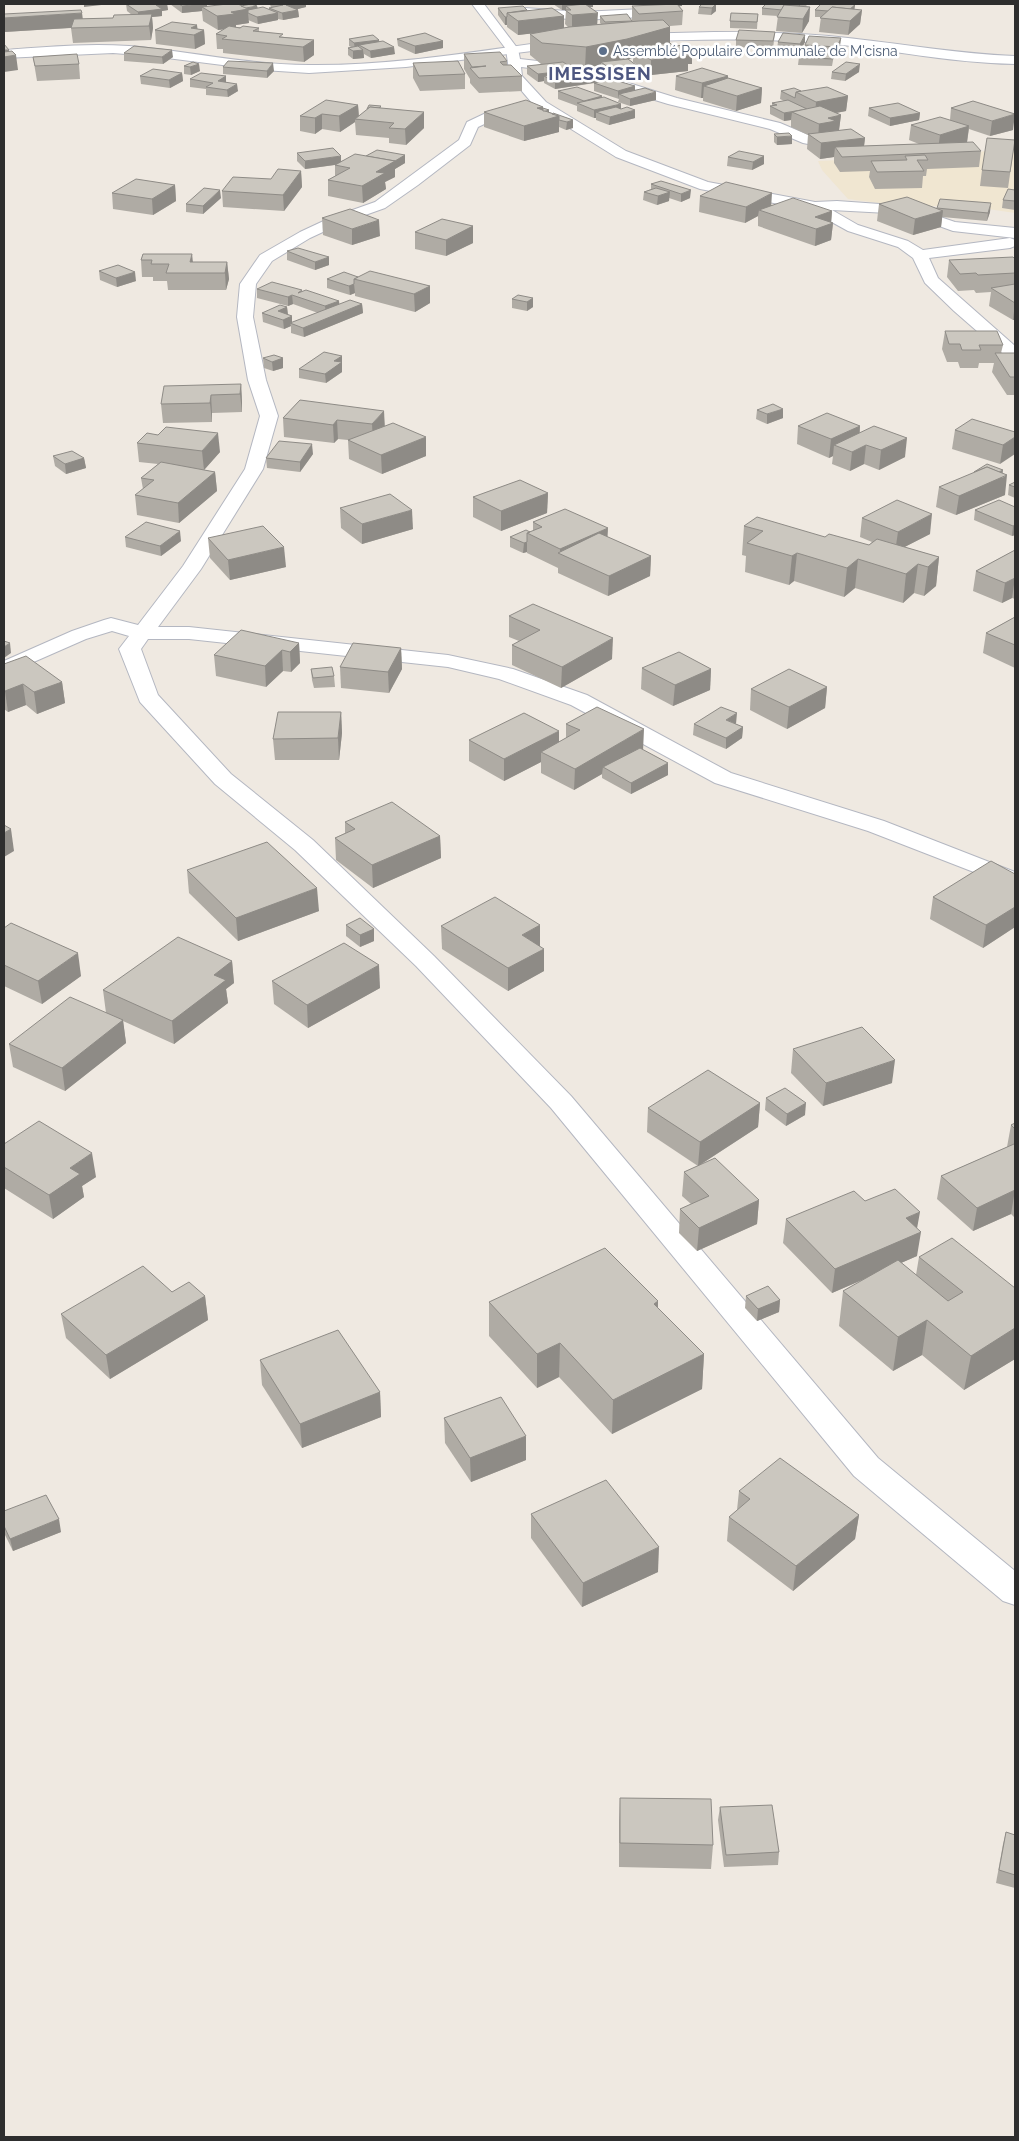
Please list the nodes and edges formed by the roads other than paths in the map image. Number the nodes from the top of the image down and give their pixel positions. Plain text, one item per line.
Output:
1 (479, 6) edge
2 (642, 13) edge
3 (623, 38) edge
4 (577, 42) edge
5 (4, 54) edge
6 (513, 56) junction
7 (1015, 60) edge
8 (542, 105) junction
9 (808, 140) dead end
10 (814, 206) junction
11 (1015, 233) edge
12 (1015, 243) edge
13 (922, 259) junction
14 (952, 265) edge
15 (1015, 355) edge
16 (143, 633) junction
17 (4, 669) edge
18 (1015, 881) edge
19 (1015, 1591) edge

1 - 2 street
1 - 6 street
3 - 7 street
4 - 6 street
5 - 6 street
6 - 8 street
6 - 9 street
8 - 10 street
8 - 16 street
10 - 11 street
10 - 13 street
12 - 13 street
13 - 14 street
13 - 15 street
16 - 17 street
16 - 18 street
16 - 19 street

